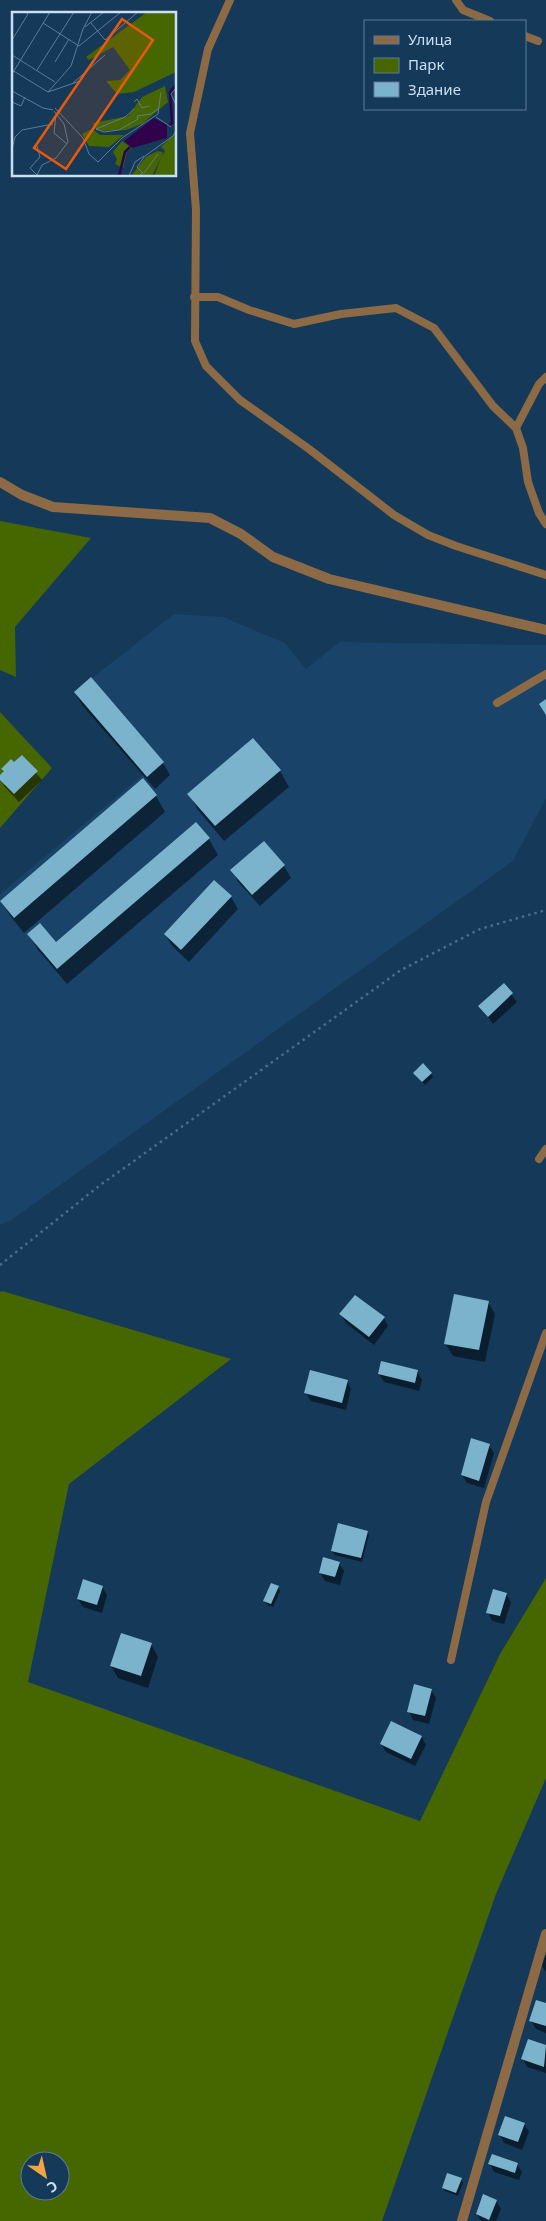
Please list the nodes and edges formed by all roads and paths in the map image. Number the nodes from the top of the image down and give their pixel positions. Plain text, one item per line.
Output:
1 (230, 0) edge
2 (456, 0) edge
3 (488, 20) edge
4 (526, 36) edge
5 (538, 41) dead end
6 (194, 297) junction
7 (546, 377) edge
8 (516, 428) junction
9 (0, 482) edge
10 (546, 524) edge
11 (546, 575) edge
12 (546, 630) edge
13 (546, 674) edge
14 (497, 703) dead end
15 (546, 910) edge
16 (546, 1150) edge
17 (539, 1159) dead end
18 (0, 1265) edge
19 (546, 1333) edge
20 (451, 1660) dead end
21 (546, 1934) edge
22 (462, 2221) edge

1 - 6 lane
2 - 3 lane
4 - 5 lane
6 - 8 lane
6 - 11 lane
7 - 8 lane
8 - 10 lane
9 - 12 street
13 - 14 lane
15 - 18 path
16 - 17 lane
19 - 20 lane
21 - 22 street

